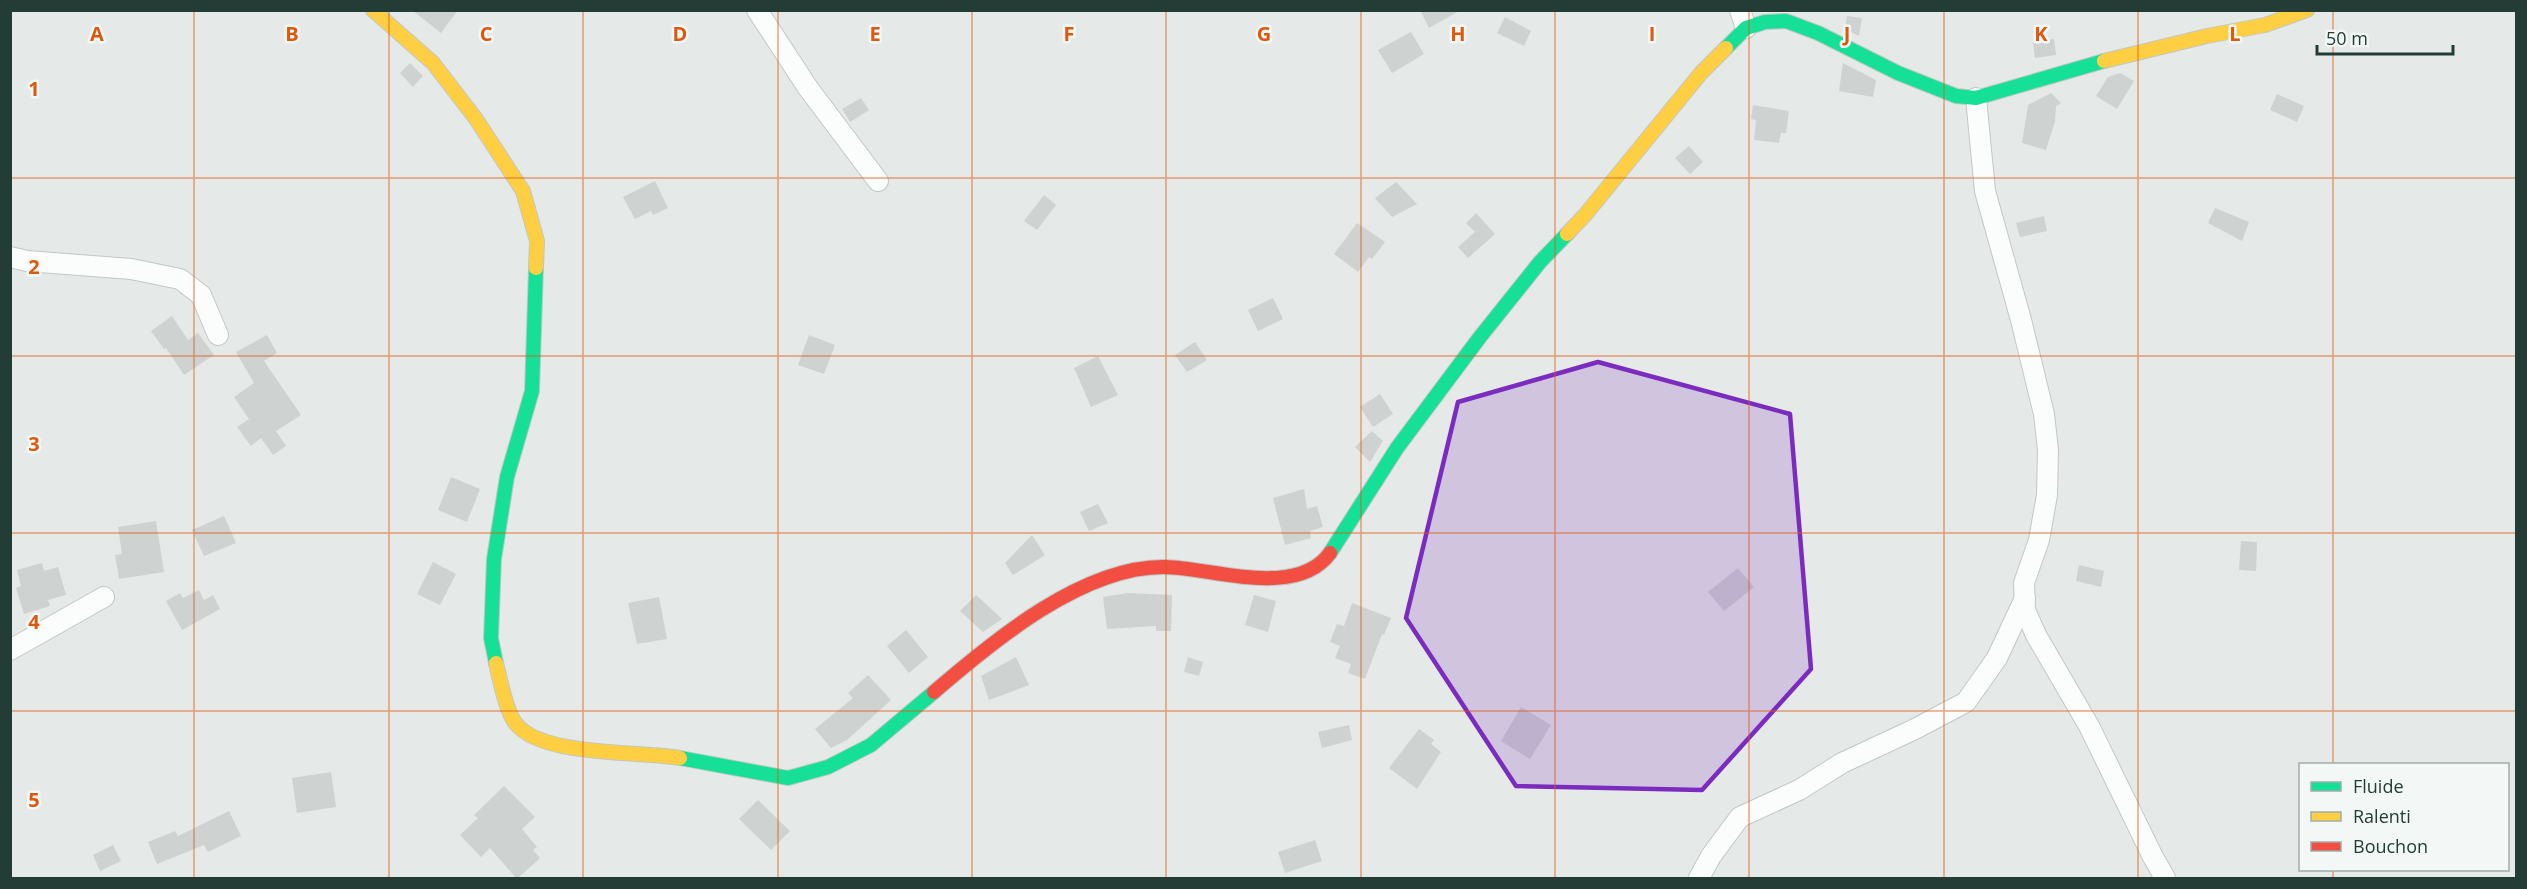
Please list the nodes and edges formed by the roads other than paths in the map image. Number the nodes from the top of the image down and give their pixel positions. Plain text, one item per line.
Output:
1 (373, 10) edge
2 (757, 10) edge
3 (2307, 10) edge
4 (1743, 19) edge
5 (1976, 98) junction
6 (878, 181) dead end
7 (10, 257) edge
8 (218, 334) dead end
9 (104, 597) dead end
10 (2025, 598) junction
11 (10, 650) edge
12 (1699, 879) edge
13 (2166, 879) edge

1 - 4 street
2 - 6 street
3 - 5 street
4 - 5 street
5 - 10 street
7 - 8 street
9 - 11 street
10 - 12 street
10 - 13 street

